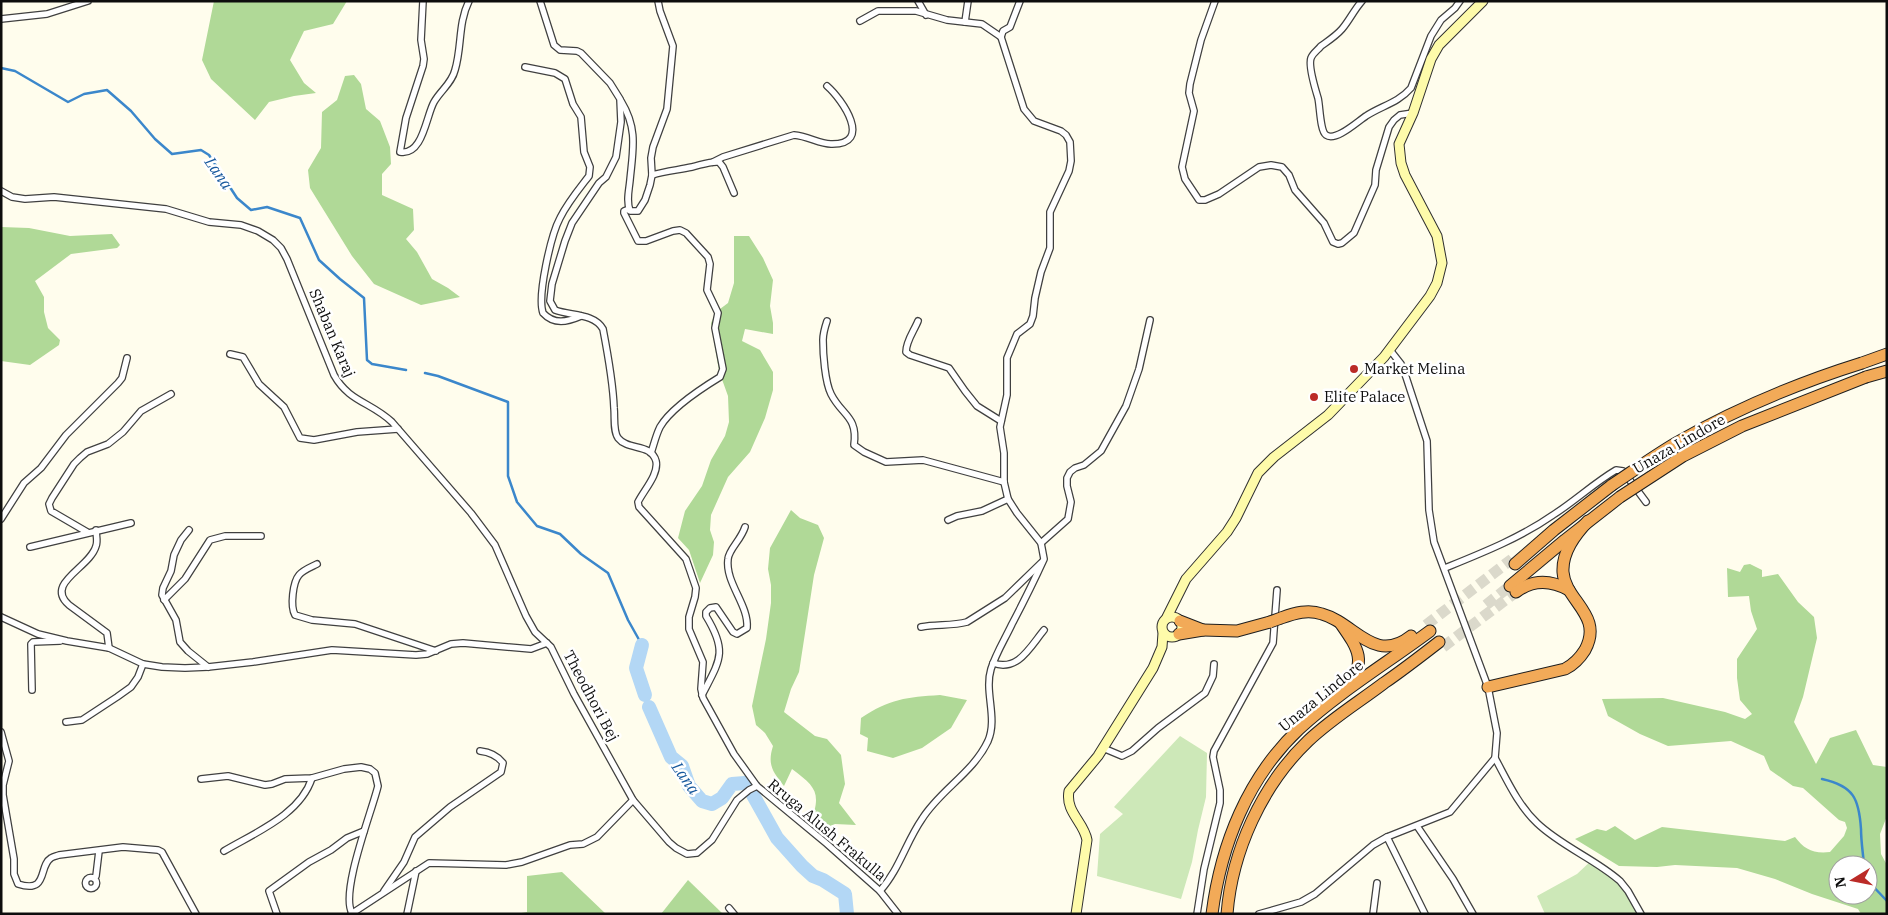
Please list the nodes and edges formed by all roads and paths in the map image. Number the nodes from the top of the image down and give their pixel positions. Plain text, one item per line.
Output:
1 (88, 1) edge
2 (423, 1) edge
3 (469, 1) edge
4 (540, 1) edge
5 (918, 1) edge
6 (968, 1) edge
7 (1020, 1) edge
8 (1362, 1) edge
9 (1460, 1) edge
10 (1483, 1) edge
11 (659, 2) edge
12 (1222, 2) edge
13 (1215, 4) edge
14 (926, 15) junction
15 (1, 19) edge
16 (860, 21) dead end
17 (965, 22) junction
18 (1001, 37) junction
19 (1427, 59) junction
20 (525, 67) dead end
21 (827, 86) dead end
22 (620, 99) junction
23 (1412, 113) junction
24 (713, 162) junction
25 (652, 175) junction
26 (1, 191) edge
27 (734, 193) dead end
28 (629, 209) junction
29 (581, 316) junction
30 (1150, 320) dead end
31 (827, 321) dead end
32 (918, 321) dead end
33 (1390, 350) junction
34 (230, 354) dead end
35 (1887, 354) edge
36 (127, 358) dead end
37 (1887, 371) edge
38 (171, 394) dead end
39 (1001, 421) junction
40 (398, 429) junction
41 (651, 453) junction
42 (1004, 482) junction
43 (1008, 499) junction
44 (1646, 502) dead end
45 (1, 519) edge
46 (948, 520) dead end
47 (1588, 521) junction
48 (131, 523) dead end
49 (745, 527) dead end
50 (96, 530) junction
51 (189, 530) dead end
52 (87, 532) junction
53 (261, 536) dead end
54 (1042, 543) junction
55 (30, 547) dead end
56 (1044, 559) junction
57 (1513, 562) tunnel mouth
58 (317, 564) dead end
59 (1445, 568) junction
60 (1277, 590) dead end
61 (1569, 590) junction
62 (164, 600) junction
63 (1, 617) edge
64 (1174, 618) junction
65 (1341, 624) junction
66 (921, 627) dead end
67 (1044, 630) dead end
68 (1203, 630) junction
69 (1171, 635) junction
70 (67, 641) junction
71 (547, 643) junction
72 (1441, 644) tunnel mouth
73 (109, 648) junction
74 (436, 651) junction
75 (143, 664) junction
76 (993, 664) junction
77 (1214, 664) dead end
78 (208, 667) junction
79 (1488, 687) junction
80 (32, 690) dead end
81 (702, 695) junction
82 (66, 722) dead end
83 (1, 732) edge
84 (1103, 748) junction
85 (480, 751) dead end
86 (1495, 758) junction
87 (312, 778) junction
88 (201, 779) dead end
89 (758, 786) junction
90 (633, 800) junction
91 (1417, 826) junction
92 (364, 831) junction
93 (1387, 837) junction
94 (1225, 848) junction
95 (99, 851) junction
96 (224, 851) dead end
97 (416, 871) junction
98 (94, 878) dead end
99 (1377, 883) dead end
100 (880, 891) junction
101 (381, 894) junction
102 (729, 908) dead end
103 (351, 913) edge
104 (196, 914) edge
105 (277, 914) edge
106 (408, 914) edge
107 (734, 914) edge
108 (898, 914) edge
109 (1076, 914) edge
110 (1197, 914) edge
111 (1212, 914) edge
112 (1226, 914) edge
113 (1259, 914) edge
114 (1373, 914) edge
115 (1425, 914) edge
116 (1473, 914) edge
117 (1641, 914) edge

1 - 15 street
2 - 3 street
4 - 22 street
5 - 14 street
6 - 17 street
7 - 18 street
8 - 19 street
9 - 19 street
10 - 19 main road
11 - 25 street
12 - 13 street
13 - 23 street
14 - 16 street
14 - 17 street
17 - 18 street
18 - 39 street
19 - 23 main road
20 - 29 street
21 - 24 street
22 - 28 street
22 - 29 street
23 - 33 main road
24 - 25 street
24 - 27 street
25 - 28 street
26 - 40 street, Shaban Karaj
28 - 41 street
29 - 41 street
30 - 54 street
31 - 42 street
32 - 39 street
33 - 59 street
33 - 64 main road
34 - 40 street
35 - 57 highway, Unaza Lindore, bridge
36 - 45 street
37 - 47 highway, Unaza Lindore, bridge
38 - 52 street
39 - 42 street
40 - 71 street, Shaban Karaj
41 - 81 street
42 - 43 street
43 - 46 street
43 - 54 street
44 - 59 street
47 - 61 highway
47 - 61 highway, Unaza Lindore
48 - 50 street
49 - 81 street
50 - 52 street
50 - 73 street
51 - 62 street
52 - 55 street
53 - 62 street
54 - 56 street
56 - 66 street
56 - 76 street
58 - 74 street
59 - 79 street
60 - 110 street
61 - 79 highway
62 - 78 street
63 - 70 street
64 - 68 highway
64 - 69 main road
64 - 69 main road
65 - 68 highway
65 - 94 highway
65 - 94 highway, Unaza Lindore
67 - 76 street
68 - 69 highway
69 - 84 main road
70 - 73 street, Theodhori Bej
70 - 80 street
71 - 74 street, Theodhori Bej
71 - 90 street, Theodhori Bej
72 - 112 highway, Unaza Lindore
73 - 75 street, Theodhori Bej
74 - 78 street, Theodhori Bej
75 - 78 street, Theodhori Bej
75 - 82 street
76 - 100 street
77 - 84 street
79 - 86 street
81 - 89 street
83 - 95 street
84 - 109 main road
85 - 101 street
86 - 91 street
86 - 117 street
87 - 88 street
87 - 92 street
87 - 96 street
89 - 90 street, Rruga Alush Frakulla
89 - 100 street, Rruga Alush Frakulla
90 - 97 street
91 - 93 street
91 - 116 street
92 - 103 street
92 - 105 street
93 - 113 street
93 - 115 street
94 - 111 highway, Unaza Lindore
95 - 98 street
95 - 104 street
97 - 101 street
97 - 106 street
99 - 114 street
100 - 108 street, Rruga Alush Frakulla
101 - 103 street
102 - 107 street

